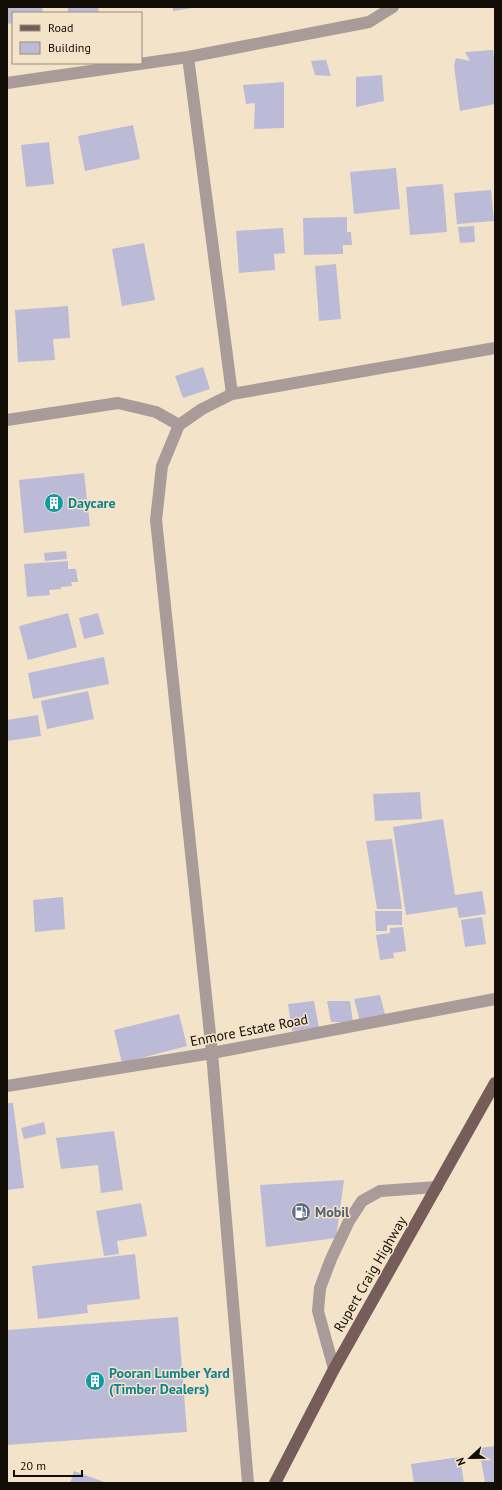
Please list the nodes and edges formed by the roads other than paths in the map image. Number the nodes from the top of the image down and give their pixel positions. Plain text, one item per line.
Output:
1 (393, 7) edge
2 (188, 56) junction
3 (142, 63) edge
4 (134, 64) edge
5 (7, 83) edge
6 (495, 348) edge
7 (232, 394) junction
8 (7, 420) edge
9 (179, 425) junction
10 (495, 999) edge
11 (212, 1053) junction
12 (495, 1083) edge
13 (7, 1086) edge
14 (437, 1187) junction
15 (334, 1369) junction
16 (248, 1483) edge
17 (275, 1483) edge

1 - 2 street
2 - 3 street
2 - 7 street
4 - 5 street
6 - 7 street
7 - 9 street
8 - 9 street
9 - 11 street
10 - 11 street, Enmore Estate Road
11 - 13 street, Enmore Estate Road
11 - 16 street
12 - 14 main road, Rupert Craig Highway
14 - 15 main road, Rupert Craig Highway
14 - 15 street
15 - 17 main road, Rupert Craig Highway

